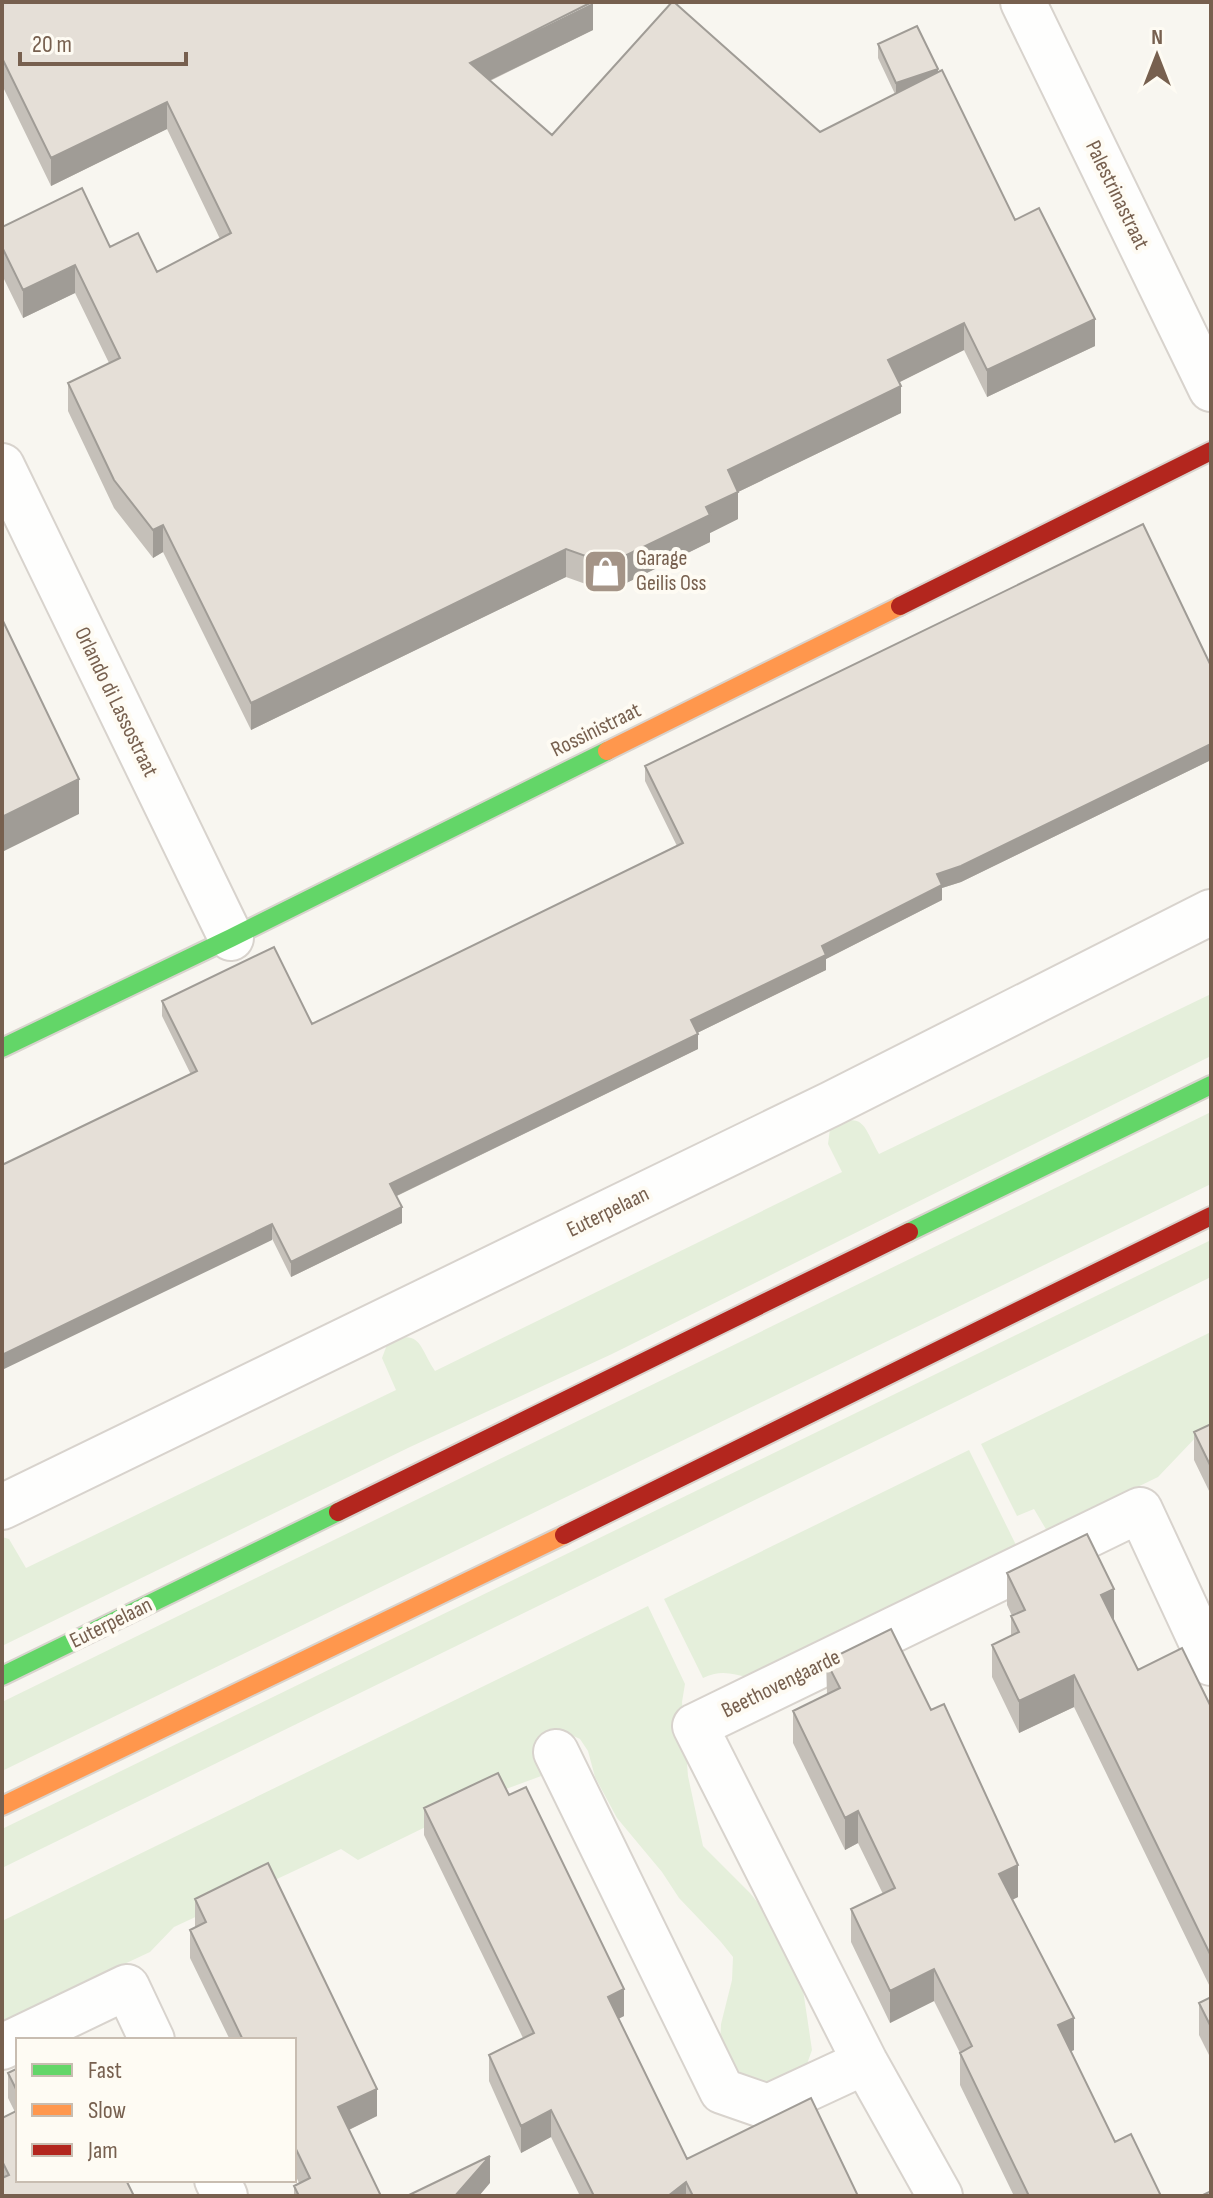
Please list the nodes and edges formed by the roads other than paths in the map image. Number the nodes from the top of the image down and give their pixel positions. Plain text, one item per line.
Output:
1 (1023, 2) edge
2 (1211, 389) edge
3 (1211, 451) edge
4 (2, 466) edge
5 (1211, 912) edge
6 (231, 938) junction
7 (2, 1048) edge
8 (1211, 1085) edge
9 (1211, 1216) edge
10 (2, 1507) edge
11 (1211, 1663) edge
12 (2, 1676) edge
13 (556, 1752) dead end
14 (2, 1806) edge
15 (21, 2038) edge
16 (151, 2038) edge
17 (865, 2062) junction
18 (940, 2196) edge

1 - 2 street, Palestrinastraat
3 - 6 street, Rossinistraat
4 - 6 street, Orlando di Lassostraat
5 - 10 street, Euterpelaan
6 - 7 street, Rossinistraat
8 - 12 street, Euterpelaan
9 - 14 street
11 - 17 street, Beethovengaarde
13 - 17 street
15 - 16 street
17 - 18 street, Beethovengaarde

